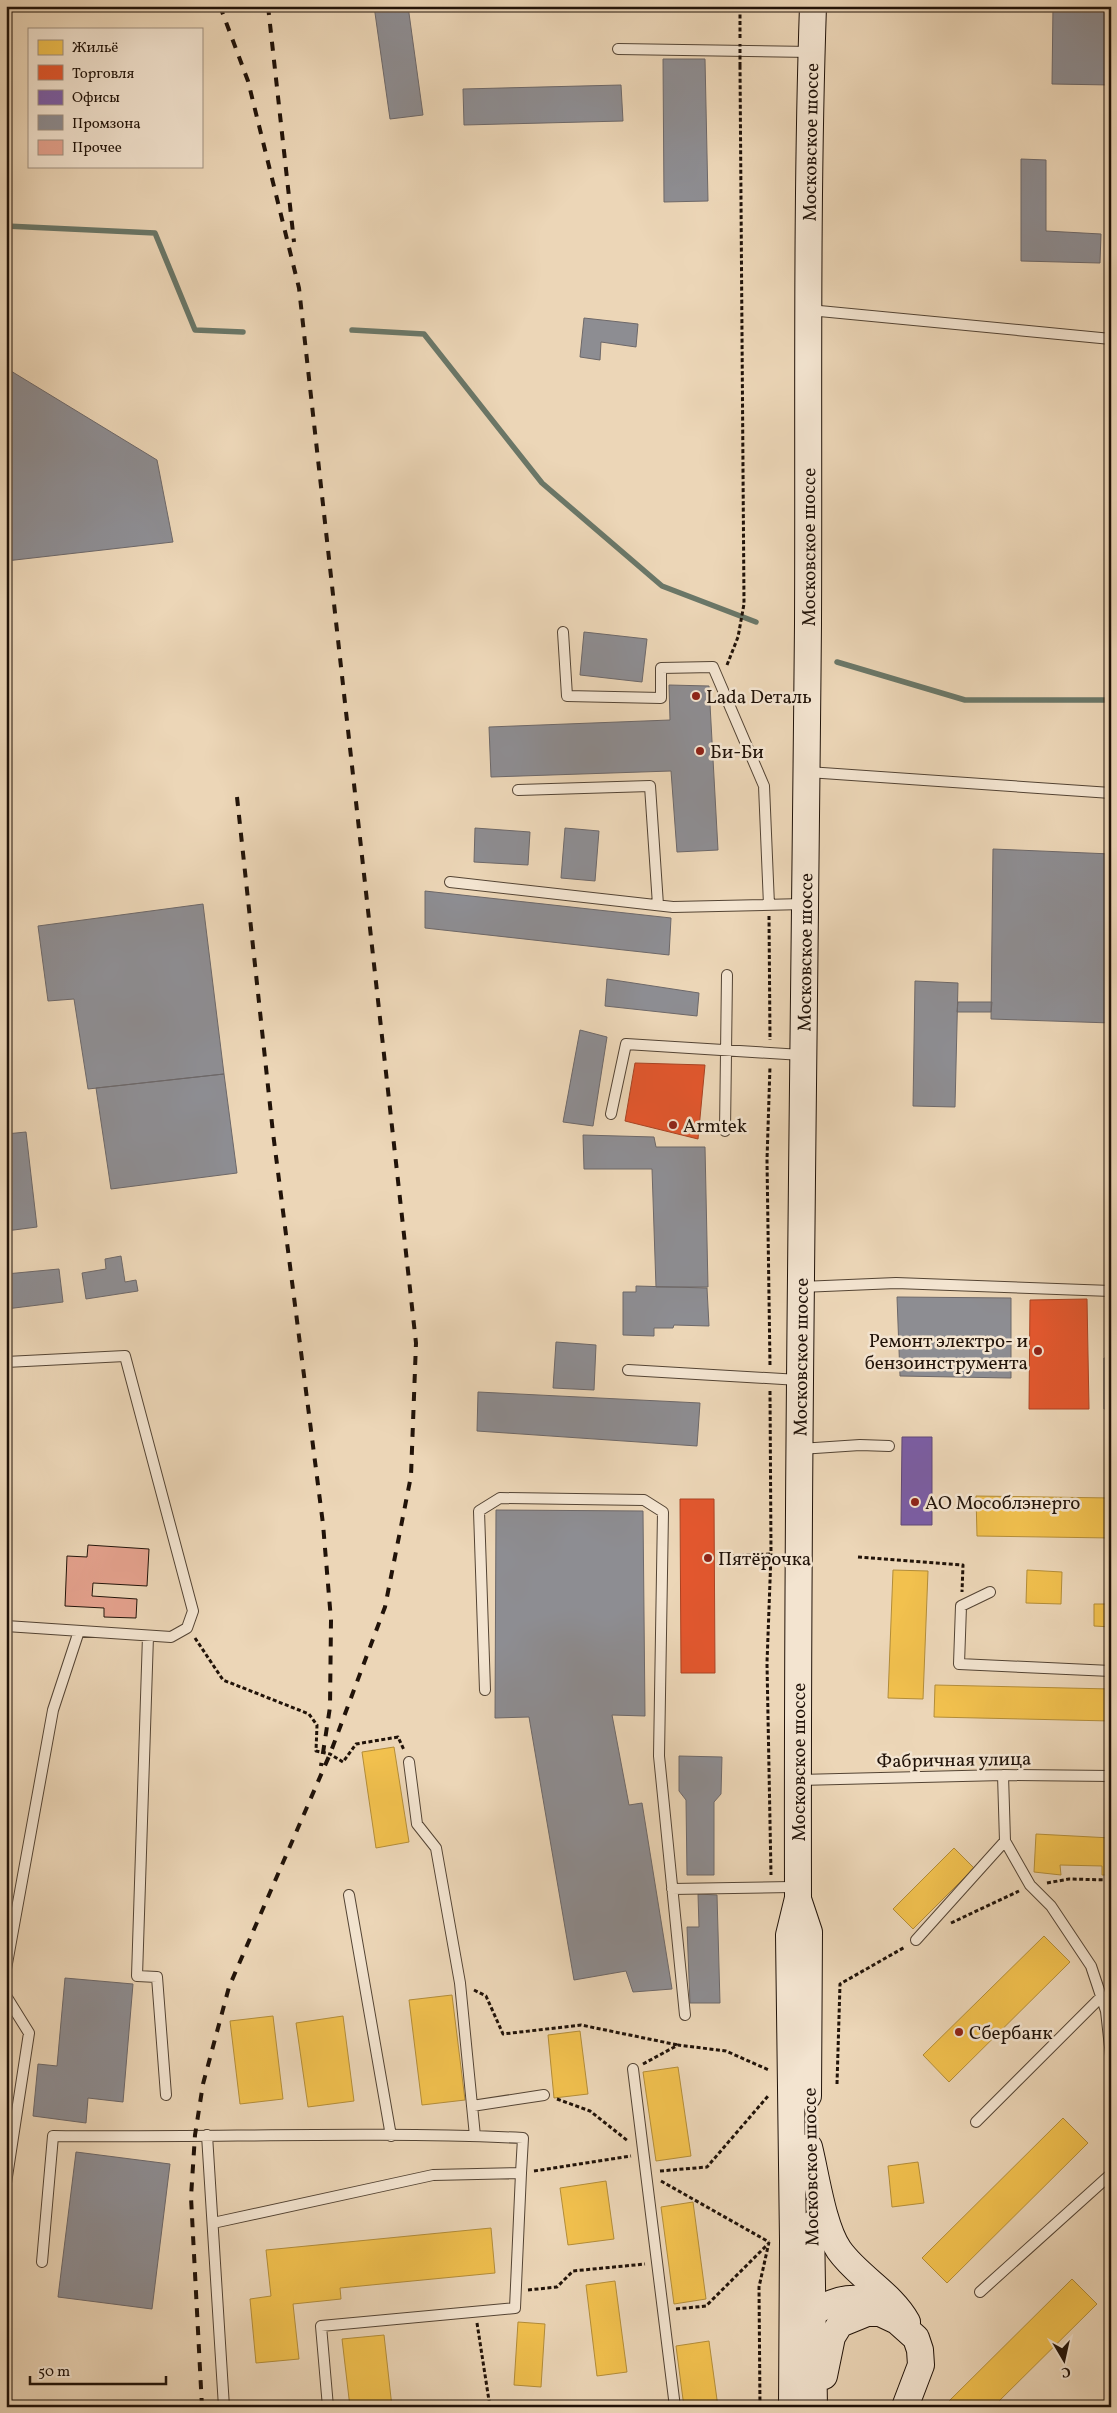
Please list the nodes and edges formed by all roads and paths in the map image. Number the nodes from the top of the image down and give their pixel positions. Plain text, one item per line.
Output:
1 (740, 6) edge
2 (813, 6) edge
3 (618, 49) dead end
4 (812, 52) junction
5 (808, 310) junction
6 (1111, 339) edge
7 (563, 632) dead end
8 (724, 693) junction
9 (805, 772) junction
10 (518, 790) dead end
11 (1111, 793) edge
12 (450, 882) dead end
13 (804, 904) junction
14 (658, 905) junction
15 (769, 905) junction
16 (727, 975) dead end
17 (726, 1050) junction
18 (771, 1053) junction
19 (802, 1054) junction
20 (611, 1114) dead end
21 (726, 1131) dead end
22 (800, 1287) junction
23 (1111, 1291) edge
24 (6, 1362) edge
25 (628, 1370) dead end
26 (770, 1378) junction
27 (799, 1380) junction
28 (889, 1446) dead end
29 (799, 1449) junction
30 (771, 1554) junction
31 (727, 1556) dead end
32 (858, 1557) dead end
33 (990, 1592) dead end
34 (961, 1606) junction
35 (6, 1626) edge
36 (187, 1628) junction
37 (79, 1631) junction
38 (148, 1636) junction
39 (1111, 1670) edge
40 (485, 1690) dead end
41 (409, 1762) joint
42 (1003, 1775) junction
43 (1111, 1776) edge
44 (798, 1780) junction
45 (771, 1817) dead end
46 (1005, 1841) junction
47 (1111, 1880) edge
48 (1030, 1885) junction
49 (672, 1889) junction
50 (794, 1893) junction
51 (348, 1895) dead end
52 (916, 1940) junction
53 (6, 1969) edge
54 (460, 1983) junction
55 (6, 1996) edge
56 (1101, 1997) junction
57 (685, 2015) dead end
58 (678, 2045) junction
59 (1111, 2056) edge
60 (633, 2069) joint
61 (769, 2070) dead end
62 (837, 2084) dead end
63 (166, 2095) dead end
64 (544, 2095) joint
65 (768, 2098) dead end
66 (472, 2106) junction
67 (976, 2122) dead end
68 (207, 2135) junction
69 (391, 2136) junction
70 (475, 2136) junction
71 (810, 2147) junction
72 (644, 2154) junction
73 (521, 2173) junction
74 (647, 2173) junction
75 (1111, 2174) edge
76 (6, 2183) edge
77 (213, 2223) junction
78 (769, 2242) junction
79 (42, 2262) dead end
80 (658, 2263) junction
81 (516, 2291) junction
82 (980, 2292) dead end
83 (663, 2310) junction
84 (475, 2312) junction
85 (803, 2320) junction
86 (916, 2338) junction
87 (224, 2407) edge
88 (328, 2407) edge
89 (490, 2407) edge
90 (675, 2407) edge
91 (760, 2407) edge
92 (792, 2407) edge
93 (814, 2407) edge
94 (818, 2407) edge
95 (905, 2407) edge

1 - 8 path, bridge
2 - 4 main road, Московское шоссе
3 - 4 lane
4 - 5 main road, Московское шоссе
5 - 6 lane
5 - 9 main road, Московское шоссе
7 - 8 lane
8 - 15 lane
9 - 11 lane
9 - 13 main road, Московское шоссе
10 - 14 lane
12 - 14 lane
13 - 15 lane
13 - 19 main road, Московское шоссе
14 - 15 lane
15 - 18 path
16 - 17 lane
17 - 18 lane
17 - 20 lane
17 - 21 lane
18 - 19 lane
18 - 26 path
19 - 22 main road, Московское шоссе
22 - 23 lane
22 - 27 main road, Московское шоссе
24 - 36 lane
25 - 26 lane
26 - 27 lane
26 - 30 path
27 - 29 main road, Московское шоссе
28 - 29 lane
29 - 44 main road, Московское шоссе
30 - 31 path
30 - 45 path
32 - 34 path
33 - 34 lane
34 - 39 lane
35 - 37 lane
36 - 38 lane
36 - 41 path
37 - 38 lane
37 - 53 lane
38 - 63 lane
40 - 49 lane
41 - 54 lane
42 - 43 lane, Фабричная улица
42 - 44 lane, Фабричная улица
42 - 46 lane
44 - 50 main road, Московское шоссе
46 - 48 lane
46 - 52 lane
47 - 48 path
48 - 52 path
48 - 56 lane
49 - 50 lane
49 - 57 lane
50 - 71 main road, Московское шоссе
50 - 85 main road, Московское шоссе
51 - 69 lane
52 - 62 path
54 - 58 path
54 - 66 lane
55 - 76 lane
56 - 59 lane
56 - 67 lane
58 - 60 path
58 - 61 path
60 - 72 lane
64 - 66 lane
64 - 72 path
65 - 74 path
66 - 70 lane
68 - 69 lane
68 - 77 lane
68 - 79 lane
69 - 70 lane
70 - 73 lane
71 - 85 main road, Московское шоссе
71 - 86 main road
72 - 73 path
72 - 74 lane
73 - 77 lane
73 - 81 lane
74 - 78 path
74 - 80 lane
75 - 82 lane
77 - 87 lane
78 - 83 path
78 - 91 path
80 - 81 path
80 - 83 lane
81 - 84 lane
83 - 90 lane
84 - 88 lane
84 - 89 path
85 - 86 main road
85 - 92 main road, Московское шоссе
85 - 93 main road, Московское шоссе
86 - 94 main road
86 - 95 main road

